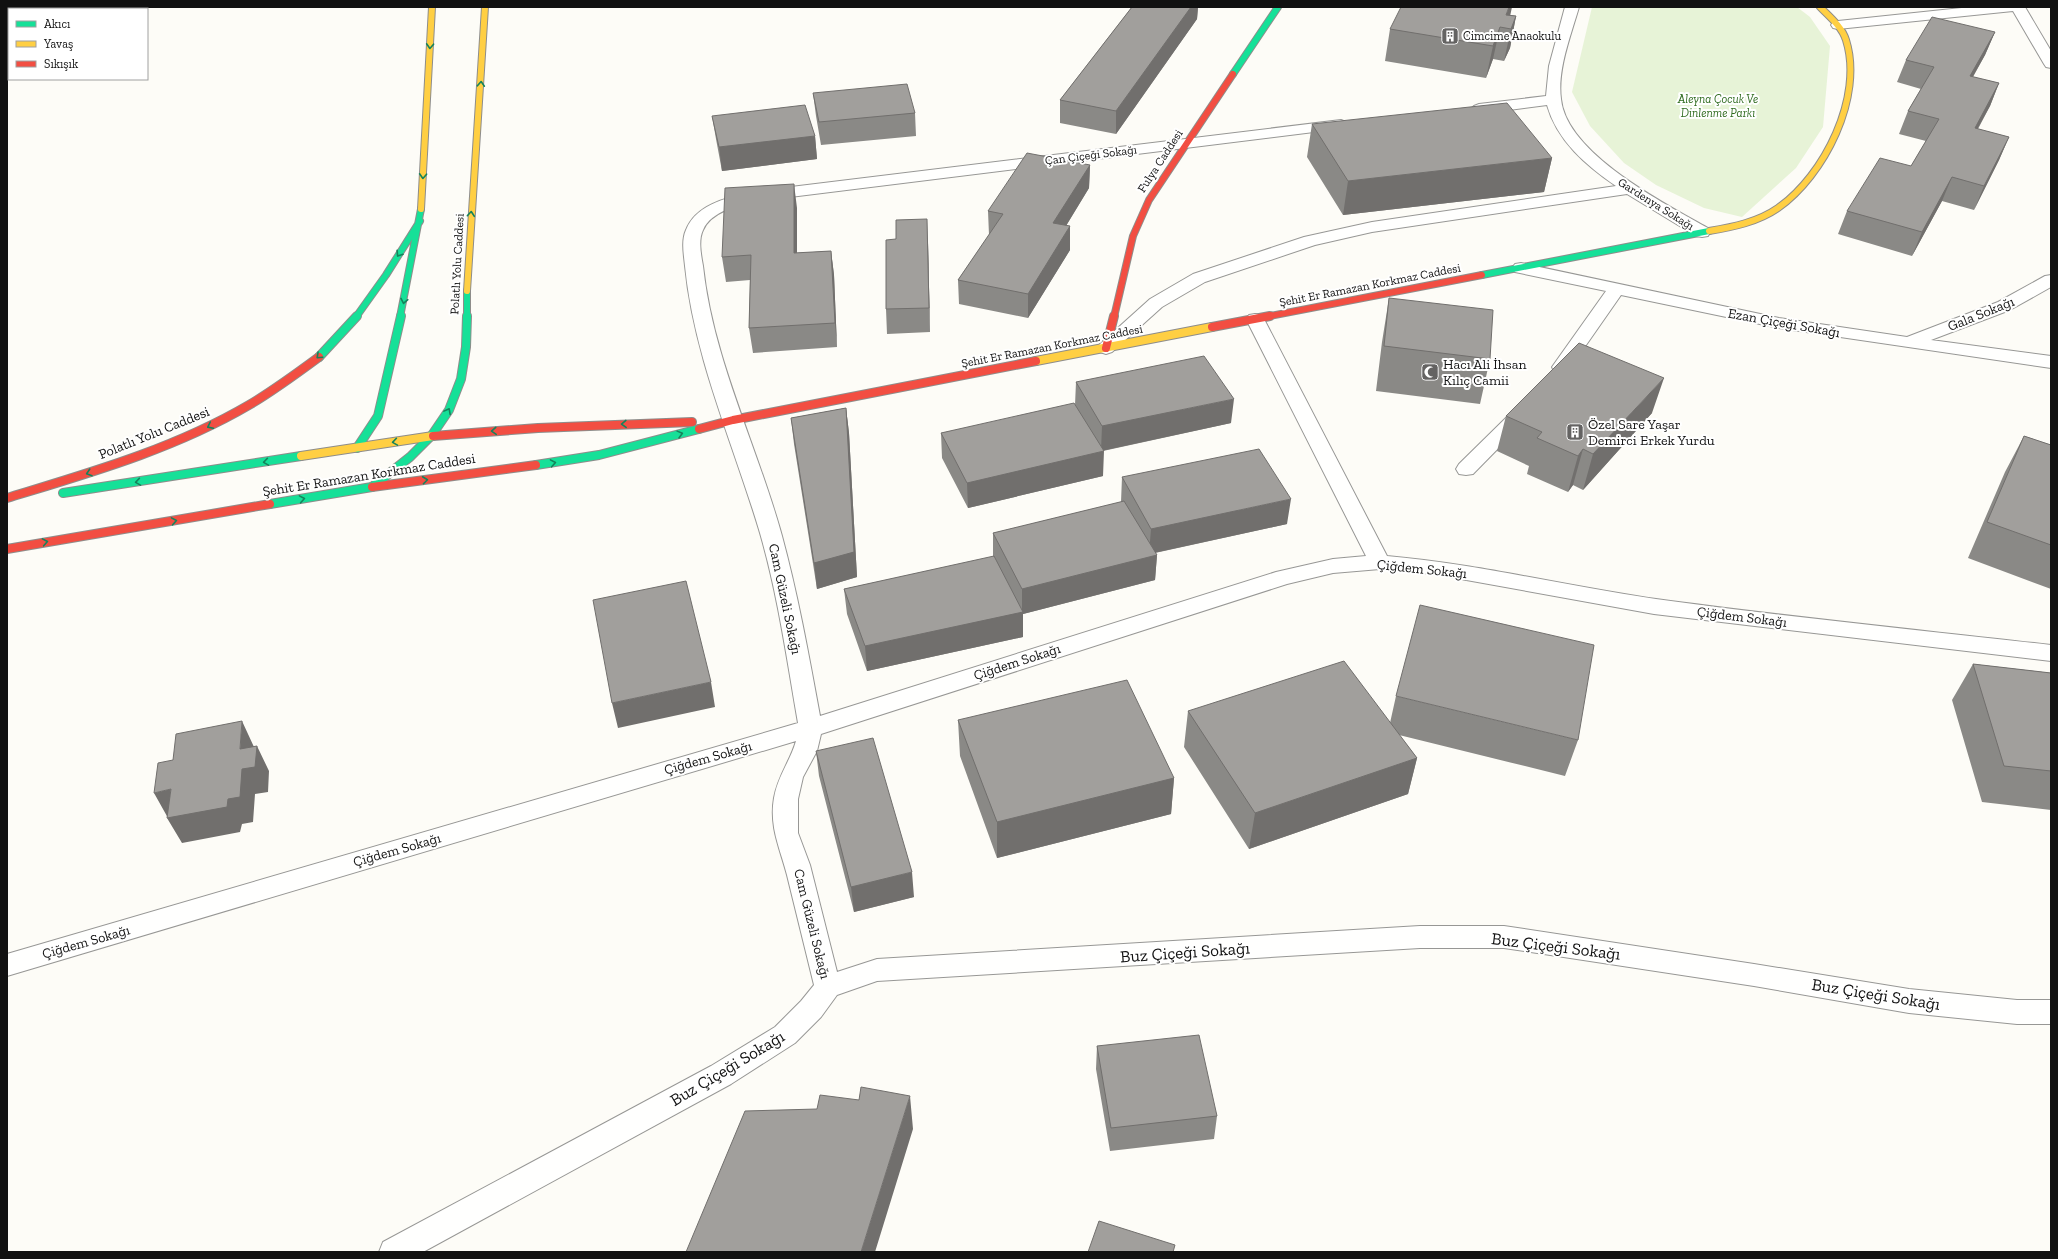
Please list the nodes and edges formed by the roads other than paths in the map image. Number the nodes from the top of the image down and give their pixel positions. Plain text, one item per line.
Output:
1 (432, 7) edge
2 (485, 7) edge
3 (1278, 7) edge
4 (1572, 7) edge
5 (1820, 7) edge
6 (2011, 7) edge
7 (2018, 7) edge
8 (1838, 26) junction
9 (2051, 64) edge
10 (1553, 100) junction
11 (1467, 110) edge
12 (1358, 123) edge
13 (1186, 143) junction
14 (1629, 189) junction
15 (705, 215) joint
16 (420, 221) junction
17 (1702, 232) junction
18 (1521, 268) junction
19 (2051, 280) edge
20 (1616, 289) junction
21 (1255, 319) junction
22 (1908, 343) junction
23 (1106, 348) junction
24 (2051, 362) edge
25 (1548, 382) edge
26 (1533, 400) edge
27 (733, 420) junction
28 (433, 436) junction
29 (357, 448) junction
30 (1466, 469) dead end
31 (372, 487) junction
32 (7, 498) edge
33 (7, 502) edge
34 (7, 549) edge
35 (1380, 562) junction
36 (2051, 653) edge
37 (812, 728) junction
38 (7, 965) edge
39 (828, 987) junction
40 (2051, 1012) edge
41 (394, 1252) edge

1 -> 16 main road
28 -> 2 main road, Polatlı Yolu Caddesi
3 - 13 main road, Fulya Caddesi
4 - 10 street, Gardenya Sokağı
5 - 8 main road, Şehit Er Ramazan Korkmaz Caddesi
6 - 8 street
7 - 9 street
8 - 17 main road, Şehit Er Ramazan Korkmaz Caddesi
10 - 11 street
10 - 14 street, Gardenya Sokağı
12 - 13 street, Çan Çiçeği Sokağı
13 - 15 street, Çan Çiçeği Sokağı
13 - 23 main road, Fulya Caddesi
14 - 17 street, Gardenya Sokağı
14 - 23 street
15 - 27 street, Cam Güzeli Sokağı
16 -> 29 main road
16 -> 32 main road, Polatlı Yolu Caddesi
17 - 18 main road, Şehit Er Ramazan Korkmaz Caddesi
18 - 20 street, Ezan Çiçeği Sokağı
18 - 21 main road, Şehit Er Ramazan Korkmaz Caddesi
19 - 22 street, Gala Sokağı
20 - 22 street, Ezan Çiçeği Sokağı
20 - 25 street
21 - 23 main road, Şehit Er Ramazan Korkmaz Caddesi
21 - 35 street
22 - 24 street, Ezan Çiçeği Sokağı
23 - 27 main road, Şehit Er Ramazan Korkmaz Caddesi
26 - 30 street
27 -> 28 main road, Şehit Er Ramazan Korkmaz Caddesi
31 -> 27 main road, Şehit Er Ramazan Korkmaz Caddesi
27 - 37 street, Cam Güzeli Sokağı
28 -> 29 main road, Şehit Er Ramazan Korkmaz Caddesi
28 - 31 main road, Polatlı Yolu Caddesi
29 -> 33 main road, Şehit Er Ramazan Korkmaz Caddesi
34 -> 31 main road, Şehit Er Ramazan Korkmaz Caddesi
35 - 36 street, Çiğdem Sokağı
35 - 37 street, Çiğdem Sokağı
37 - 38 street, Çiğdem Sokağı
37 - 39 street, Cam Güzeli Sokağı
39 - 40 street, Buz Çiçeği Sokağı
39 - 41 street, Buz Çiçeği Sokağı

